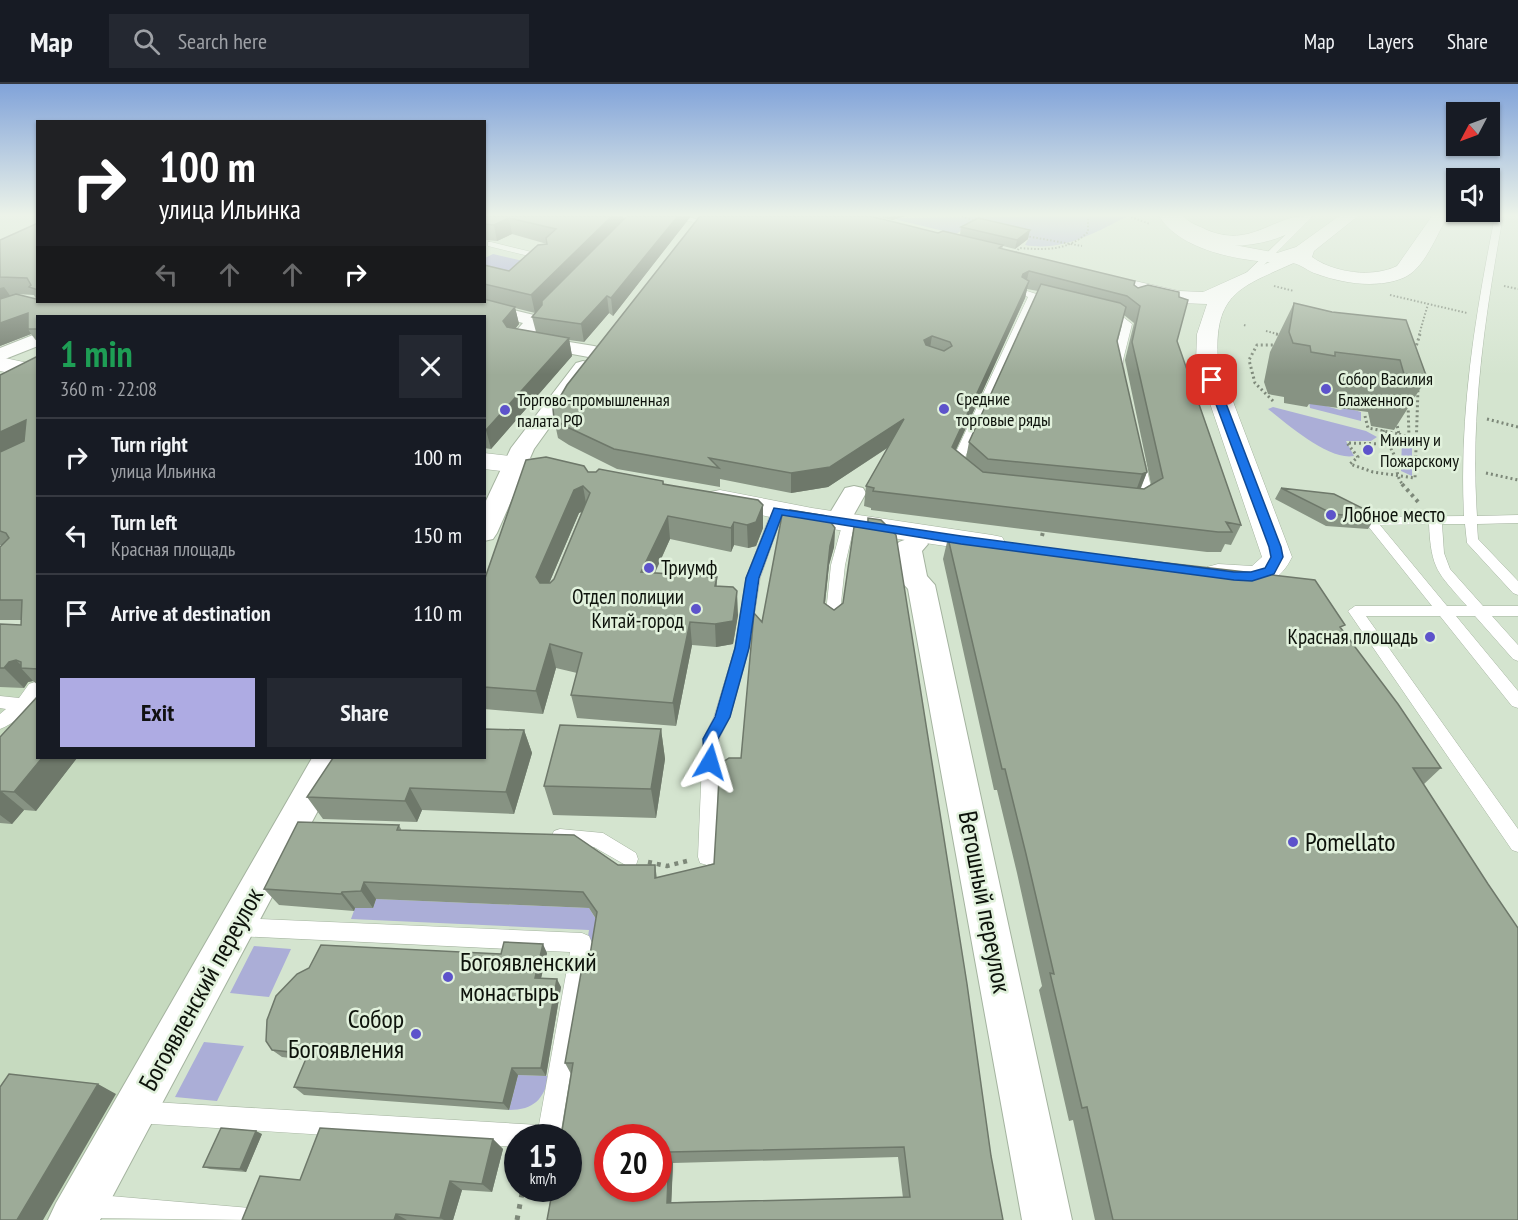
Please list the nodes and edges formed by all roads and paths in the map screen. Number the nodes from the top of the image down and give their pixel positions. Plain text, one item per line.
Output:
1 (1260, 269) edge
2 (1272, 269) edge
3 (1324, 269) edge
4 (1407, 269) edge
5 (1489, 269) edge
6 (1255, 280) junction
7 (1121, 284) edge
8 (1225, 291) junction
9 (1294, 291) dead end
10 (1024, 293) edge
11 (1385, 294) dead end
12 (1035, 297) junction
13 (466, 303) edge
14 (1428, 304) junction
15 (1066, 305) edge
16 (1098, 313) edge
17 (1480, 316) junction
18 (1266, 332) dead end
19 (1289, 337) edge
20 (36, 340) edge
21 (1281, 345) dead end
22 (1415, 350) edge
23 (0, 356) edge
24 (0, 364) edge
25 (36, 372) edge
26 (1418, 379) edge
27 (1122, 381) edge
28 (1273, 401) dead end
29 (1408, 402) edge
30 (1394, 410) edge
31 (1470, 415) junction
32 (1365, 416) dead end
33 (1393, 426) dead end
34 (1398, 426) junction
35 (1518, 427) edge
36 (1383, 429) junction
37 (1400, 434) junction
38 (1386, 444) junction
39 (1138, 454) edge
40 (486, 461) edge
41 (514, 465) junction
42 (1468, 469) junction
43 (591, 474) edge
44 (1397, 475) junction
45 (972, 478) edge
46 (1518, 480) edge
47 (699, 493) edge
48 (854, 493) dead end
49 (1125, 500) edge
50 (778, 510) junction
51 (1472, 519) junction
52 (1518, 519) edge
53 (1435, 520) junction
54 (843, 522) junction
55 (486, 528) edge
56 (914, 538) junction
57 (1016, 547) edge
58 (1189, 570) edge
59 (1518, 590) edge
60 (1443, 611) junction
61 (1480, 611) junction
62 (1518, 611) edge
63 (832, 622) edge
64 (1518, 655) edge
65 (35, 688) edge
66 (0, 702) edge
67 (1518, 702) edge
68 (23, 704) junction
69 (0, 723) edge
70 (329, 759) edge
71 (539, 837) edge
72 (1518, 844) edge
73 (707, 857) joint
74 (629, 859) joint
75 (234, 927) junction
76 (132, 1112) junction
77 (550, 1124) edge
78 (504, 1135) edge
79 (520, 1202) edge
80 (77, 1213) edge
81 (250, 1220) edge
82 (517, 1220) edge
83 (1047, 1220) edge

1 - 6 lane
2 - 6 street
3 - 4 street
5 - 17 lane
6 - 8 street
6 - 9 path
7 - 8 street
8 - 58 street
10 - 12 lane
11 - 14 path
12 - 15 lane
12 - 45 lane
13 - 41 street
14 - 17 path
14 - 22 path
16 - 27 lane
17 - 31 lane
18 - 19 path
20 - 23 street
21 - 28 path
24 - 25 street
26 - 44 path
29 - 37 path
30 - 34 path
31 - 35 path
31 - 42 lane
32 - 36 path
33 - 34 path
34 - 37 path
36 - 37 path
36 - 38 path
38 - 44 path
38 - 44 path
39 - 49 lane
40 - 41 street
41 - 43 street
41 - 55 street
42 - 46 path
42 - 51 lane
44 - 53 path
47 - 50 street
48 - 54 street
50 - 54 street
50 - 73 lane
51 - 52 lane
51 - 53 lane
51 - 59 lane
53 - 60 lane
53 - 61 lane
54 - 56 street
54 - 63 lane
56 - 57 street
56 - 83 street, Ветошный переулок
60 - 61 lane
60 - 67 lane
60 - 72 lane
61 - 62 lane
61 - 64 lane
65 - 68 lane
66 - 68 lane
68 - 69 lane
70 - 75 street, Богоявленский переулок
71 - 74 lane
73 - 74 path
75 - 76 street, Богоявленский переулок
75 - 77 lane
76 - 78 lane
76 - 80 street, Богоявленский переулок
79 - 82 path
80 - 81 lane

